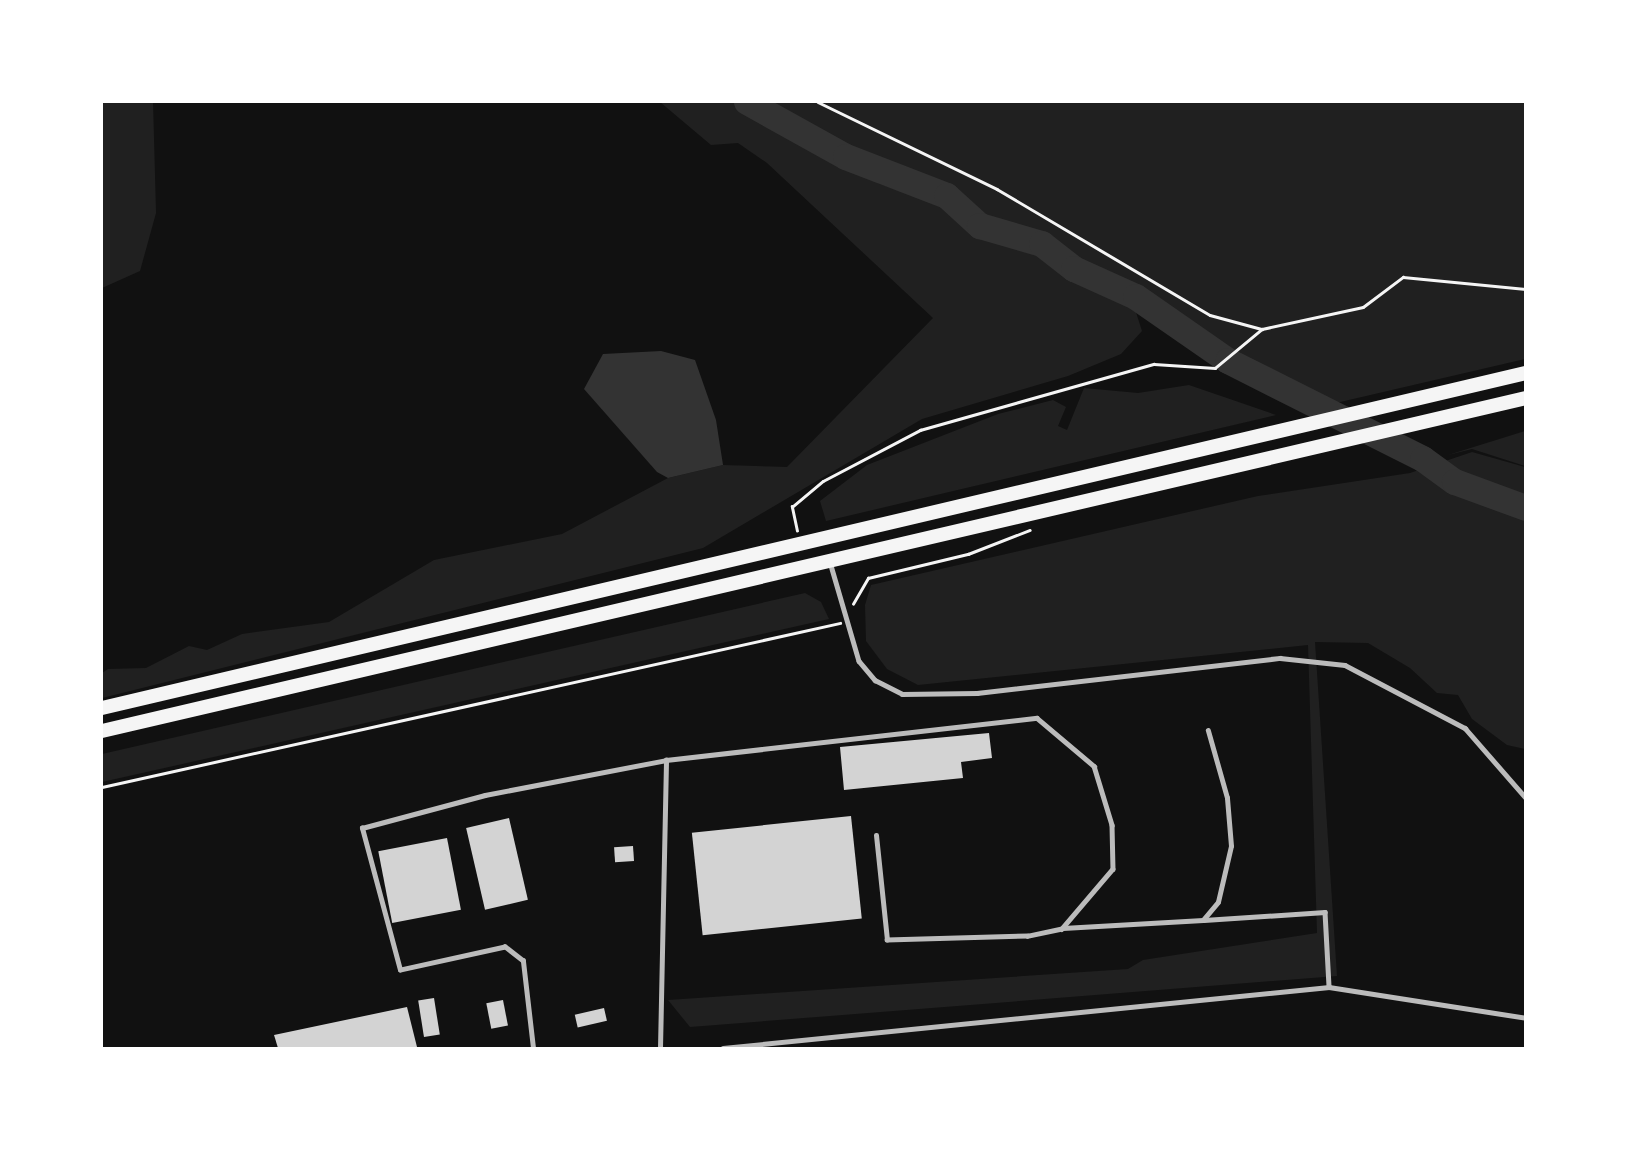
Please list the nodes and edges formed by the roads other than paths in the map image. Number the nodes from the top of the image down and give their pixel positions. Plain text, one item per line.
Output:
1 (1525, 373) edge
2 (1525, 398) edge
3 (824, 539) junction
4 (830, 562) junction
5 (102, 708) edge
6 (102, 731) edge
7 (1208, 731) dead end
8 (666, 760) junction
9 (1525, 798) edge
10 (876, 836) dead end
11 (1203, 920) junction
12 (1062, 929) junction
13 (1329, 987) junction
14 (1525, 1018) edge
15 (533, 1048) edge
16 (660, 1048) edge
17 (723, 1048) edge

1 - 3 main road
2 - 4 main road
3 - 4 main road
3 - 5 main road
4 - 6 main road
4 - 9 lane
7 - 11 lane
8 - 12 lane
8 - 15 lane
8 - 16 lane
10 - 12 lane
11 - 12 lane
11 - 13 lane
13 - 14 lane
13 - 17 lane

